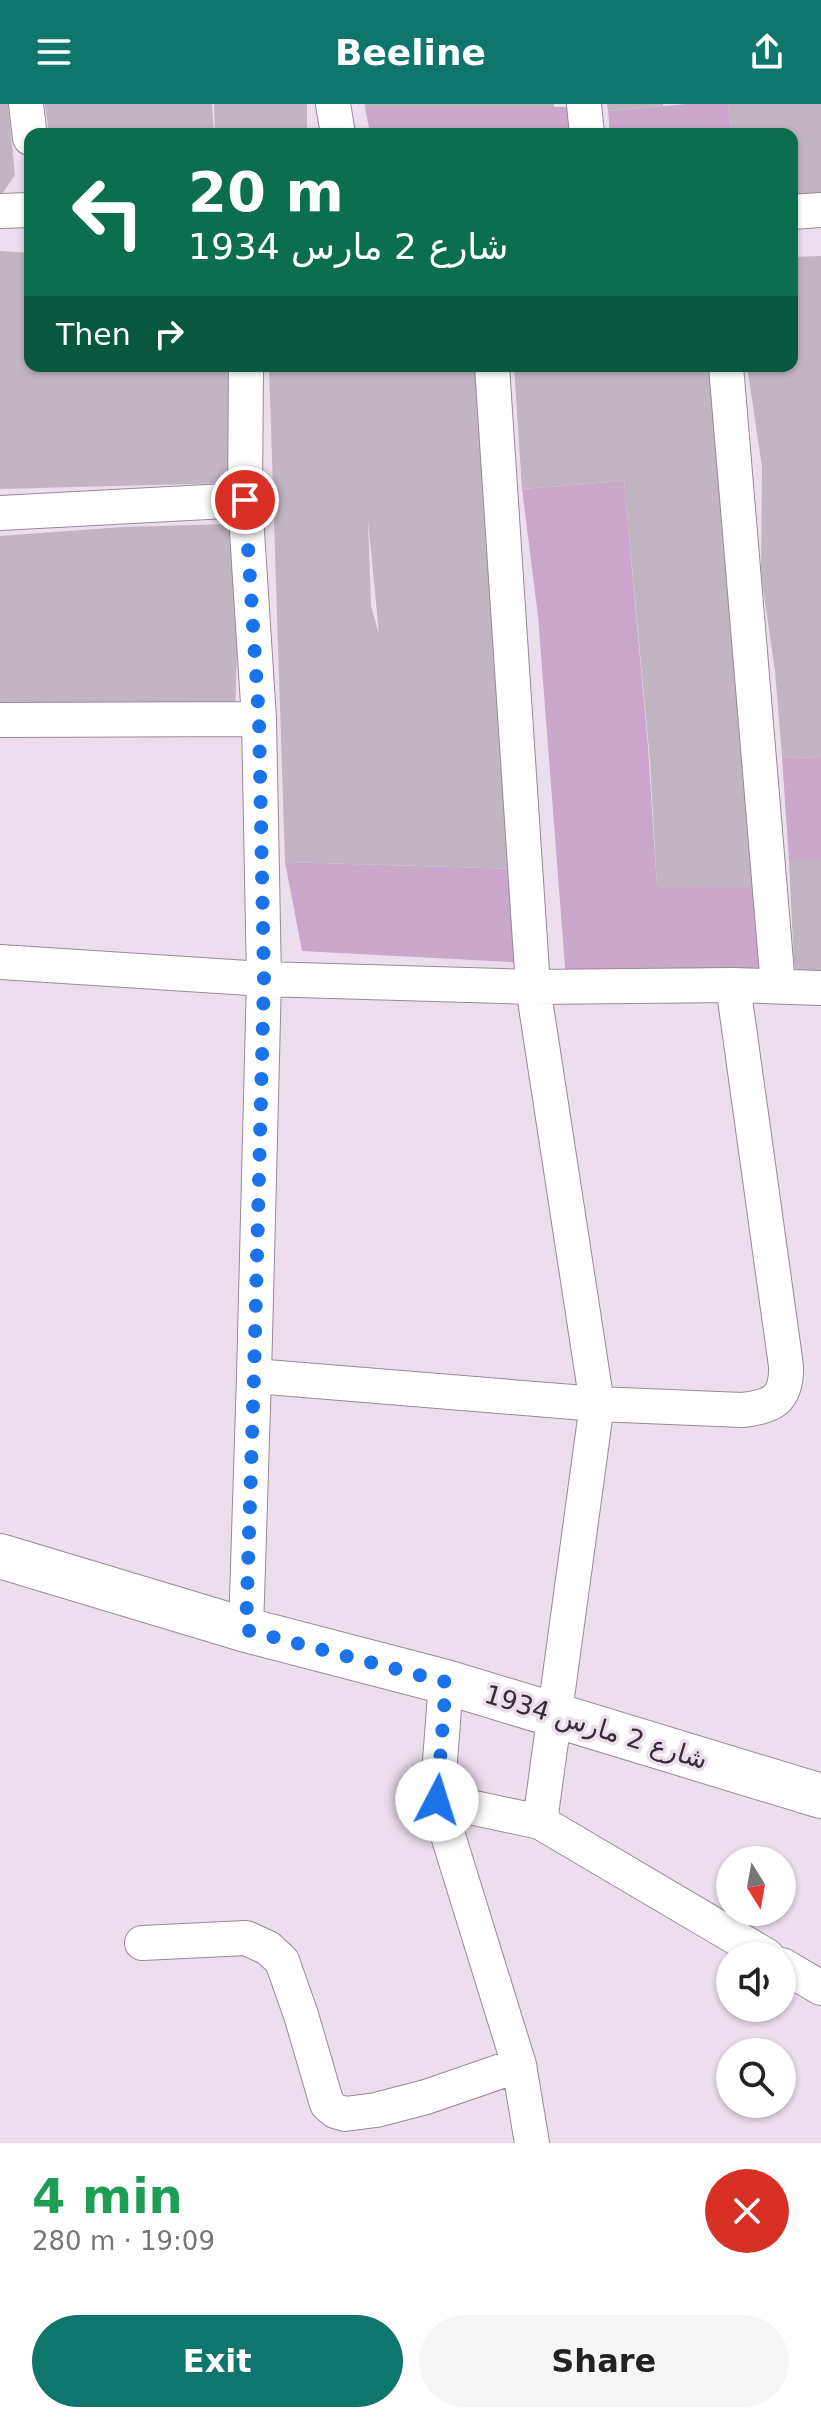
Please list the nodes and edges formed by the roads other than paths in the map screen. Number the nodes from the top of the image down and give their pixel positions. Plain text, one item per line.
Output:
1 (26, 104) edge
2 (333, 104) edge
3 (584, 104) edge
4 (29, 128) edge
5 (337, 128) edge
6 (586, 128) edge
7 (24, 210) edge
8 (821, 210) edge
9 (0, 211) edge
10 (798, 212) edge
11 (246, 372) edge
12 (492, 372) edge
13 (727, 372) edge
14 (245, 500) junction
15 (0, 513) edge
16 (259, 719) junction
17 (0, 720) edge
18 (0, 962) edge
19 (264, 979) junction
20 (733, 985) junction
21 (778, 986) junction
22 (533, 987) junction
23 (821, 988) edge
24 (254, 1376) junction
25 (597, 1404) junction
26 (0, 1556) edge
27 (246, 1630) junction
28 (446, 1682) junction
29 (554, 1713) junction
30 (821, 1796) edge
31 (437, 1800) junction
32 (540, 1822) junction
33 (743, 1942) edge
34 (142, 1943) dead end
35 (796, 1973) edge
36 (821, 1988) edge
37 (519, 2065) junction
38 (532, 2143) edge

1 - 4 street
2 - 5 street
3 - 6 street
7 - 9 street
8 - 10 street
11 - 14 street
12 - 22 street
13 - 21 street
14 - 15 street
14 - 16 street
16 - 17 street
16 - 19 street
18 - 19 street
19 - 22 street
19 - 24 street
20 - 21 street
20 - 22 street
20 - 25 street
21 - 23 street
22 - 25 street
24 - 25 street
24 - 27 street
25 - 29 street
26 - 27 street, شارع 2 مارس 1934
27 - 28 street, شارع 2 مارس 1934
28 - 29 street, شارع 2 مارس 1934
28 - 31 street
29 - 30 street, شارع 2 مارس 1934
29 - 32 street
31 - 32 street
31 - 37 street
32 - 33 street
34 - 37 street
35 - 36 street
37 - 38 street

